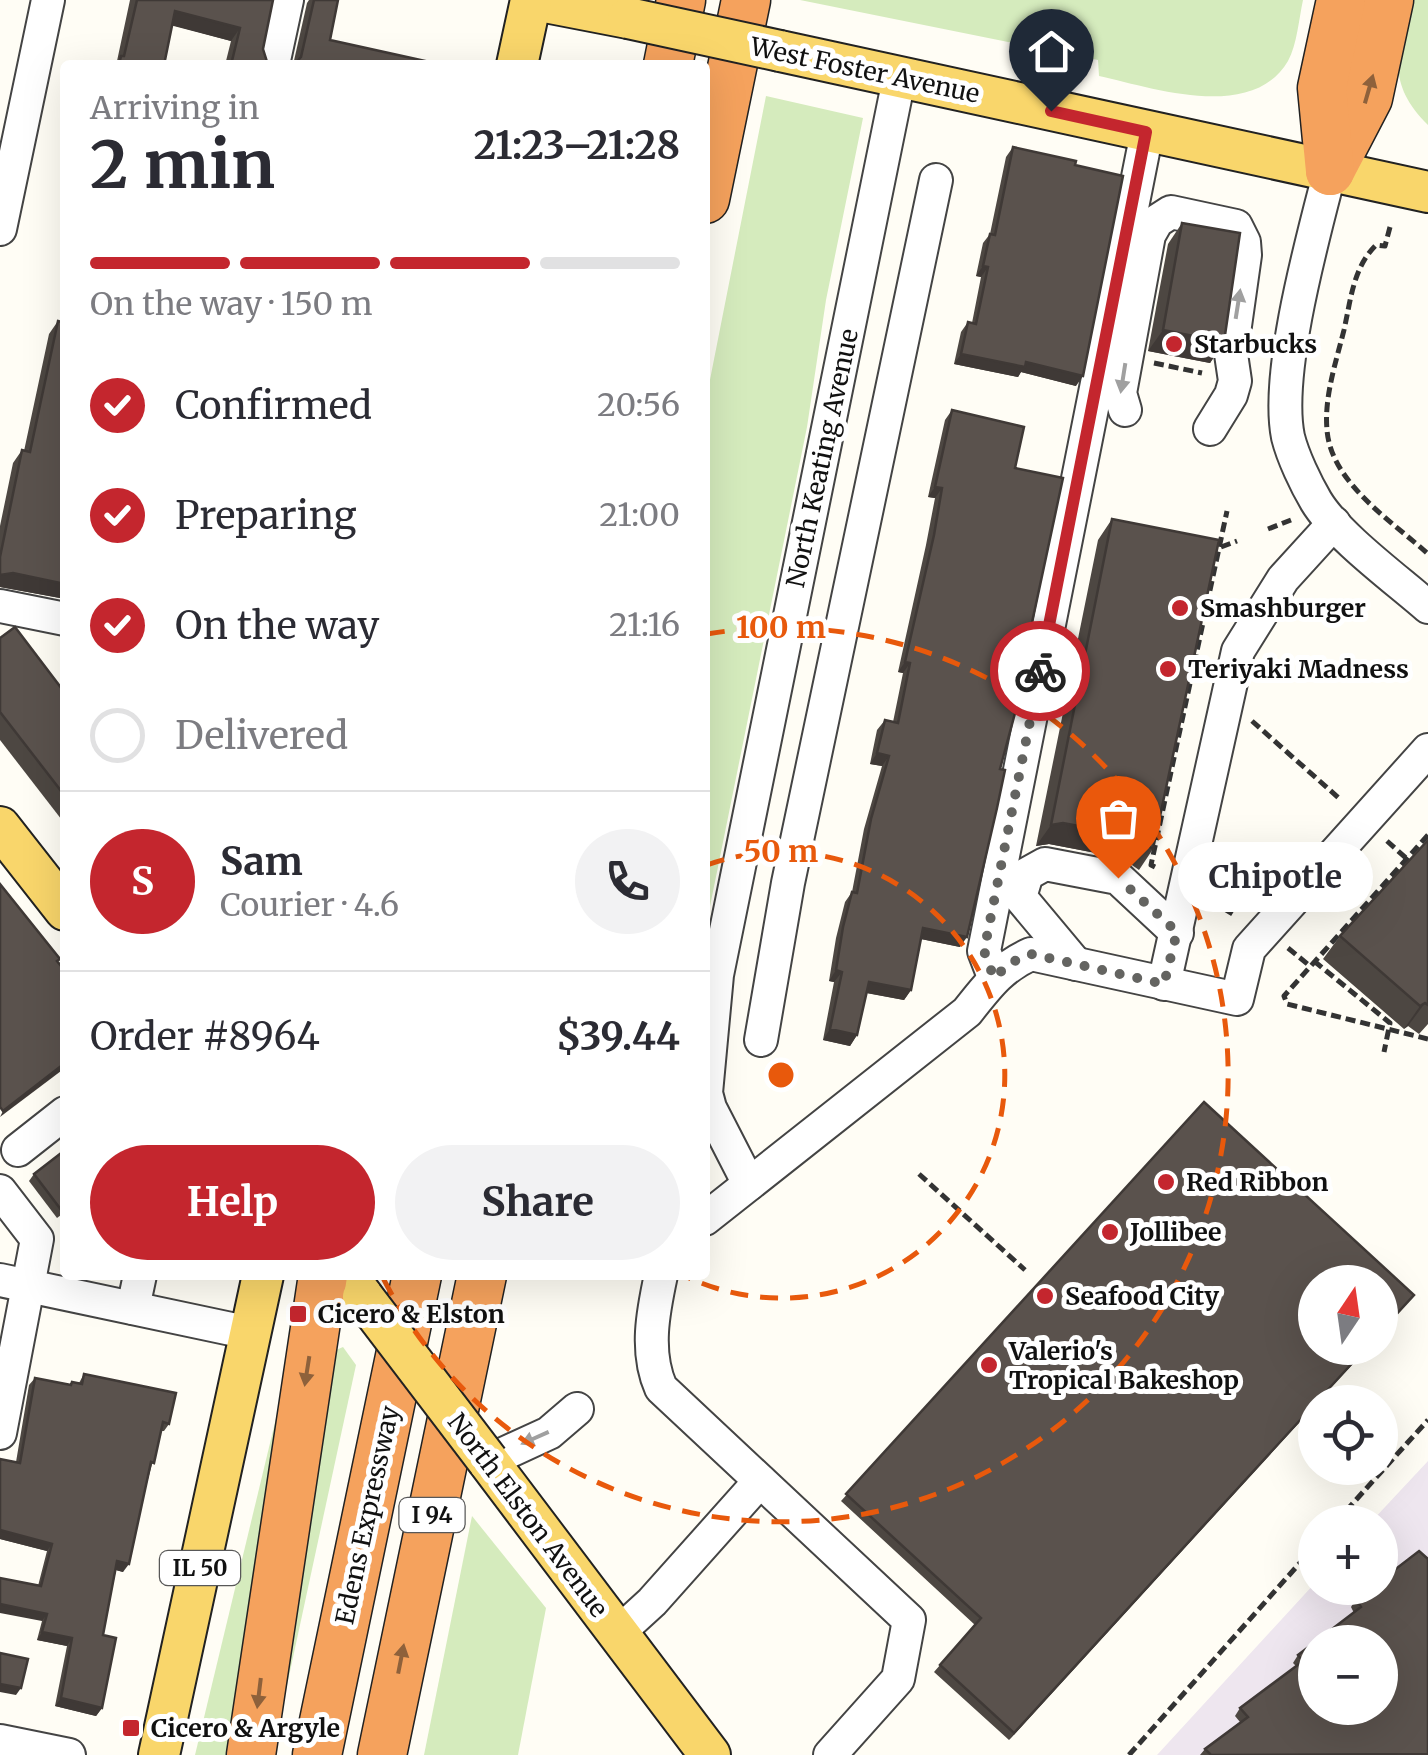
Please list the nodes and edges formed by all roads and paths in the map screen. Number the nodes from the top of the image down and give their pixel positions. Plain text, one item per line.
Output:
1 (48, 0) edge
2 (286, 0) edge
3 (533, 0) edge
4 (682, 0) edge
5 (746, 0) edge
6 (1341, 0) edge
7 (1389, 0) edge
8 (274, 60) edge
9 (518, 60) edge
10 (669, 60) edge
11 (899, 78) junction
12 (1146, 132) junction
13 (1330, 171) junction
14 (710, 175) edge
15 (936, 180) dead end
16 (1428, 192) edge
17 (1390, 228) dead end
18 (0, 229) edge
19 (1126, 357) junction
20 (1210, 375) dead end
21 (833, 406) junction
22 (1125, 410) dead end
23 (885, 417) junction
24 (1210, 429) dead end
25 (1298, 517) dead end
26 (1334, 523) junction
27 (1268, 529) dead end
28 (1237, 541) dead end
29 (1220, 548) edge
30 (1428, 554) edge
31 (0, 606) edge
32 (1428, 607) edge
33 (60, 618) edge
34 (1185, 704) edge
35 (1225, 713) junction
36 (1428, 750) edge
37 (1363, 820) junction
38 (0, 827) edge
39 (1428, 836) edge
40 (1407, 859) junction
41 (736, 871) junction
42 (788, 883) junction
43 (60, 904) edge
44 (1177, 932) junction
45 (1314, 961) junction
46 (1076, 964) junction
47 (994, 978) junction
48 (1164, 984) junction
49 (1388, 1030) junction
50 (1428, 1039) edge
51 (761, 1040) dead end
52 (710, 1050) edge
53 (1384, 1052) dead end
54 (710, 1108) edge
55 (60, 1117) edge
56 (18, 1150) dead end
57 (919, 1174) dead end
58 (748, 1184) junction
59 (0, 1191) edge
60 (710, 1215) edge
61 (1025, 1270) dead end
62 (139, 1280) edge
63 (262, 1280) edge
64 (416, 1280) edge
65 (481, 1280) edge
66 (660, 1280) edge
67 (344, 1282) edge
68 (14, 1283) edge
69 (133, 1308) junction
70 (250, 1333) junction
71 (577, 1409) dead end
72 (1428, 1420) edge
73 (0, 1433) edge
74 (488, 1461) junction
75 (760, 1481) junction
76 (1351, 1505) edge
77 (1298, 1565) edge
78 (617, 1634) junction
79 (0, 1741) edge
80 (69, 1755) edge
81 (159, 1755) edge
82 (251, 1755) edge
83 (317, 1755) edge
84 (382, 1755) edge
85 (710, 1755) edge
86 (830, 1755) edge
87 (1129, 1755) edge

1 - 18 street
2 - 8 street
3 - 9 main road
3 - 11 main road, West Foster Avenue, bridge
4 - 10 highway
5 - 14 highway
6 - 13 highway
13 -> 7 highway
11 - 12 main road, West Foster Avenue
11 - 21 street, North Keating Avenue
12 - 13 main road, West Foster Avenue
12 - 47 street
13 - 16 main road, West Foster Avenue
13 - 26 street
15 - 23 street
17 - 30 path
19 - 20 path
19 -> 22 street
24 -> 19 street
21 - 23 street
21 - 41 street, North Keating Avenue
23 - 42 street
25 - 27 path
26 - 32 street
26 - 35 street
28 - 29 path
31 - 33 street
34 - 35 path
35 - 37 path
35 - 44 street
36 - 37 street
37 - 40 path
37 - 48 street
38 - 43 main road
39 - 40 path
40 - 45 path
41 - 42 street
41 - 52 street, North Keating Avenue
42 - 51 street
44 - 46 street
44 - 48 street
45 - 49 path
45 - 49 path
46 - 47 street
46 - 48 street
47 - 58 street
49 - 50 path
49 - 53 path
54 - 58 street, North Keating Avenue
55 - 56 street
57 - 61 path
58 - 60 street
59 - 68 street
62 - 69 street
63 - 70 main road, IL 50
64 - 83 highway, Edens Expressway / I 94
84 -> 65 highway, I 94
66 - 75 street
67 - 74 main road, North Elston Avenue, bridge
67 -> 82 highway
68 - 69 street
68 - 73 street
69 - 70 street
70 - 81 main road, IL 50
71 -> 74 street
72 - 76 path
74 - 78 main road, North Elston Avenue
75 - 78 street
75 - 86 street
77 - 87 path
78 - 85 main road, North Elston Avenue
79 - 80 street

